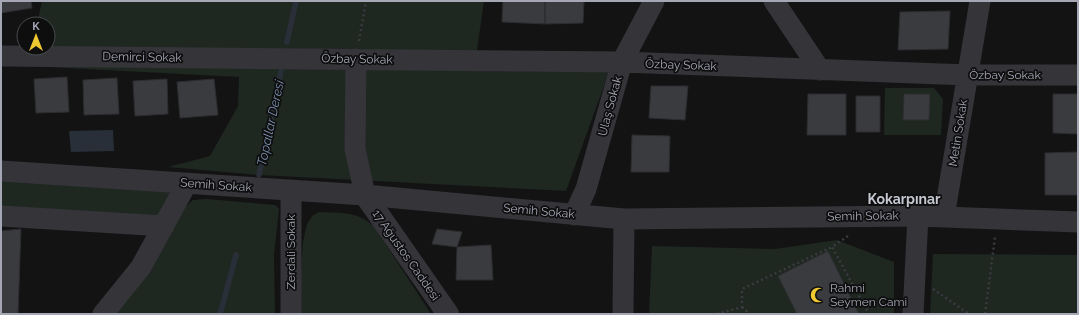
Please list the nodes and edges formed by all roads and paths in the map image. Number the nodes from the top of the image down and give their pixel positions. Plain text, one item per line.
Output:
1 (366, 1) edge
2 (654, 1) edge
3 (774, 1) edge
4 (980, 1) edge
5 (1, 56) edge
6 (284, 59) joint
7 (356, 59) junction
8 (622, 62) junction
9 (820, 70) junction
10 (968, 75) junction
11 (1078, 75) edge
12 (1, 171) edge
13 (187, 183) junction
14 (291, 190) junction
15 (365, 195) junction
16 (574, 215) junction
17 (1, 216) edge
18 (918, 216) junction
19 (849, 217) junction
20 (944, 217) junction
21 (624, 219) junction
22 (998, 219) junction
23 (1078, 222) edge
24 (164, 226) junction
25 (832, 248) junction
26 (915, 275) junction
27 (742, 307) junction
28 (103, 314) edge
29 (291, 314) edge
30 (448, 314) edge
31 (623, 314) edge
32 (717, 314) edge
33 (750, 314) edge
34 (869, 314) edge
35 (913, 314) edge
36 (969, 314) edge
37 (985, 314) edge

1 - 7 path
2 - 8 street, Ulaş Sokak
3 - 9 street
4 - 10 street, Metin Sokak
5 - 6 street, Demirci Sokak
6 - 7 street, Özbay Sokak
7 - 8 street, Özbay Sokak
7 - 15 street
8 - 9 street, Özbay Sokak
8 - 16 street, Ulaş Sokak
9 - 10 street, Özbay Sokak
10 - 11 street, Özbay Sokak
10 - 20 street, Metin Sokak
12 - 13 street, Semih Sokak
13 - 14 street, Semih Sokak
13 - 24 street
14 - 15 street, Semih Sokak
14 - 29 street, Zerdali Sokak
15 - 16 street, Semih Sokak
15 - 30 street, 17 Ağustos Caddesi
16 - 21 street, Semih Sokak
17 - 24 street
18 - 19 street, Semih Sokak
18 - 20 street, Semih Sokak
18 - 26 street
19 - 21 street, Semih Sokak
19 - 25 path
20 - 22 street, Semih Sokak
21 - 31 street
22 - 23 street, Semih Sokak
22 - 37 path
24 - 28 street
25 - 27 path
25 - 34 path
26 - 35 street
26 - 36 path
27 - 32 path
27 - 33 path

